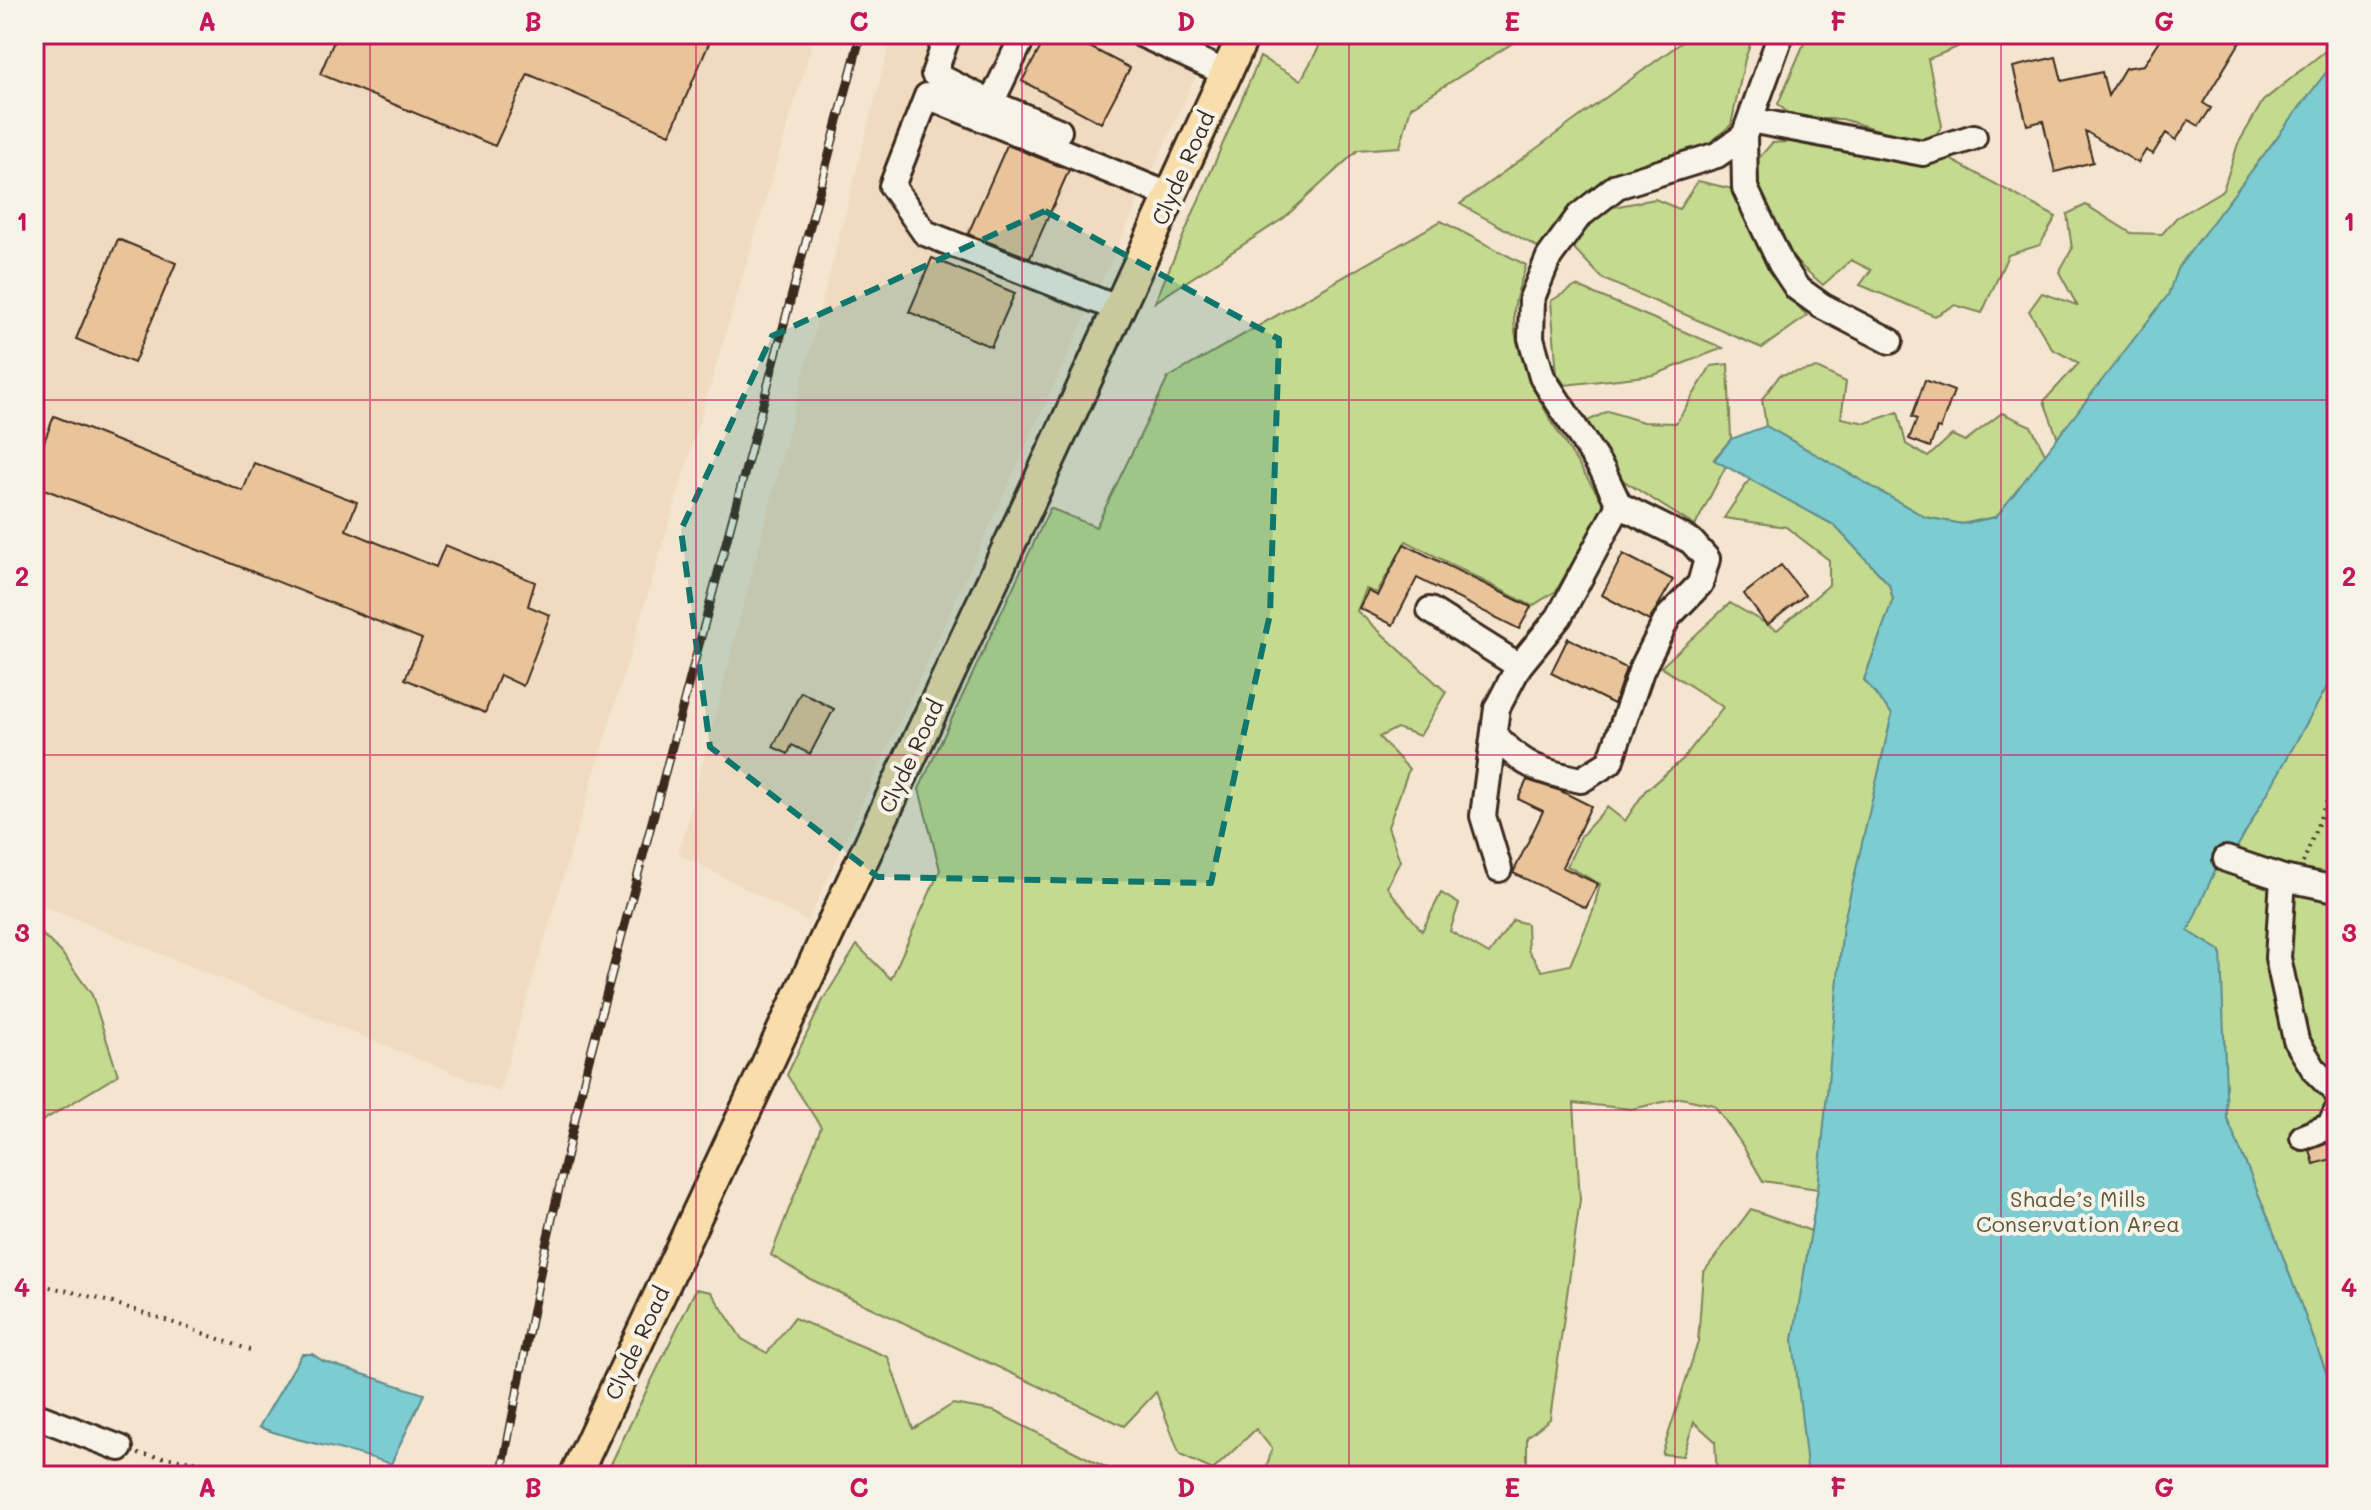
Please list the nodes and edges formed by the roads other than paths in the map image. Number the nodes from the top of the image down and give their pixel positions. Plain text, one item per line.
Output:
1 (948, 34) edge
2 (1024, 34) edge
3 (1141, 34) edge
4 (1244, 34) edge
5 (1781, 34) edge
6 (1226, 73) junction
7 (991, 103) junction
8 (1747, 128) junction
9 (1974, 137) dead end
10 (1093, 162) junction
11 (1171, 196) junction
12 (1119, 309) junction
13 (1890, 341) dead end
14 (1619, 505) junction
15 (1430, 610) dead end
16 (1519, 666) junction
17 (1495, 735) junction
18 (2226, 859) dead end
19 (1499, 869) dead end
20 (2283, 878) junction
21 (2331, 888) dead end
22 (2337, 1093) edge
23 (2337, 1111) edge
24 (2303, 1137) dead end
25 (34, 1415) edge
26 (120, 1448) road end
27 (575, 1476) edge

1 - 7 lane
2 - 7 lane
3 - 6 lane
4 - 6 main road, Clyde Road
5 - 8 lane
6 - 11 main road, Clyde Road
7 - 10 lane
8 - 9 lane
8 - 13 lane
8 - 14 lane
10 - 11 lane
10 - 12 lane
11 - 12 main road, Clyde Road
12 - 27 main road, Clyde Road
14 - 16 lane
14 - 17 lane
15 - 16 lane
16 - 17 lane
17 - 19 lane
18 - 20 lane
20 - 21 lane
20 - 22 lane
23 - 24 lane
25 - 26 lane

